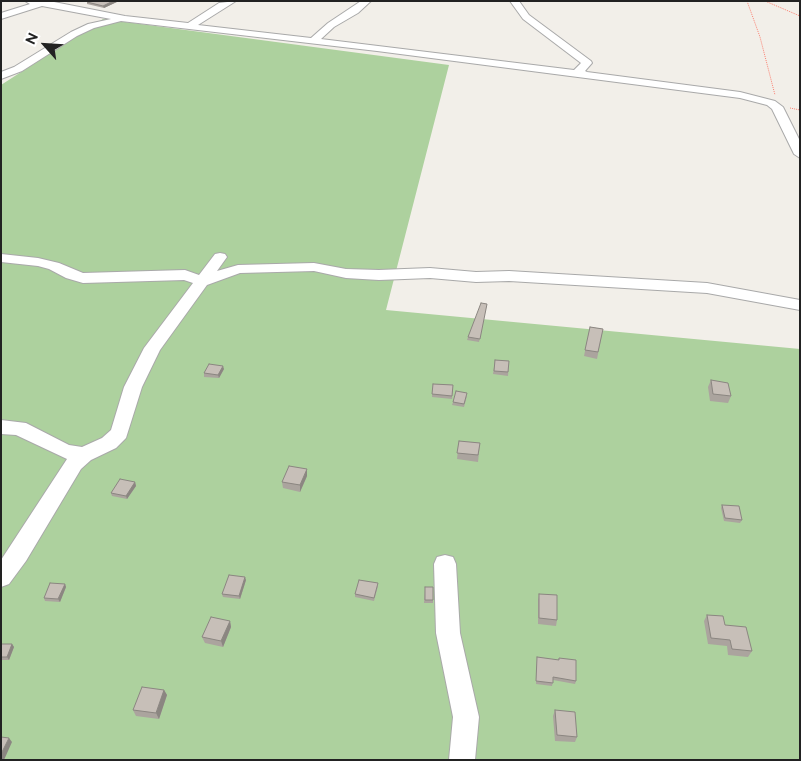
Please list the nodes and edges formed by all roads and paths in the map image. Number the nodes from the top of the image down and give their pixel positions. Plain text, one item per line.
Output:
1 (30, 1) edge
2 (232, 1) edge
3 (367, 1) edge
4 (514, 1) edge
5 (747, 1) edge
6 (765, 1) edge
7 (41, 3) junction
8 (1, 16) edge
9 (800, 16) edge
10 (125, 18) junction
11 (190, 26) junction
12 (313, 40) junction
13 (1, 76) edge
14 (585, 76) junction
15 (776, 101) dead end
16 (785, 107) dead end
17 (800, 110) edge
18 (800, 154) edge
19 (220, 257) dead end
20 (1, 258) edge
21 (203, 280) junction
22 (800, 305) edge
23 (1, 427) edge
24 (84, 455) junction
25 (445, 564) dead end
26 (1, 576) edge
27 (462, 760) edge

1 - 7 street
2 - 11 street
3 - 12 street
4 - 14 street
5 - 15 path
6 - 9 path
7 - 8 street
7 - 10 street
10 - 11 street
10 - 13 street
11 - 12 street
12 - 14 street
14 - 18 street
16 - 17 path
19 - 21 street
20 - 21 street
21 - 22 street
21 - 24 street
23 - 24 street
24 - 26 street
25 - 27 street

